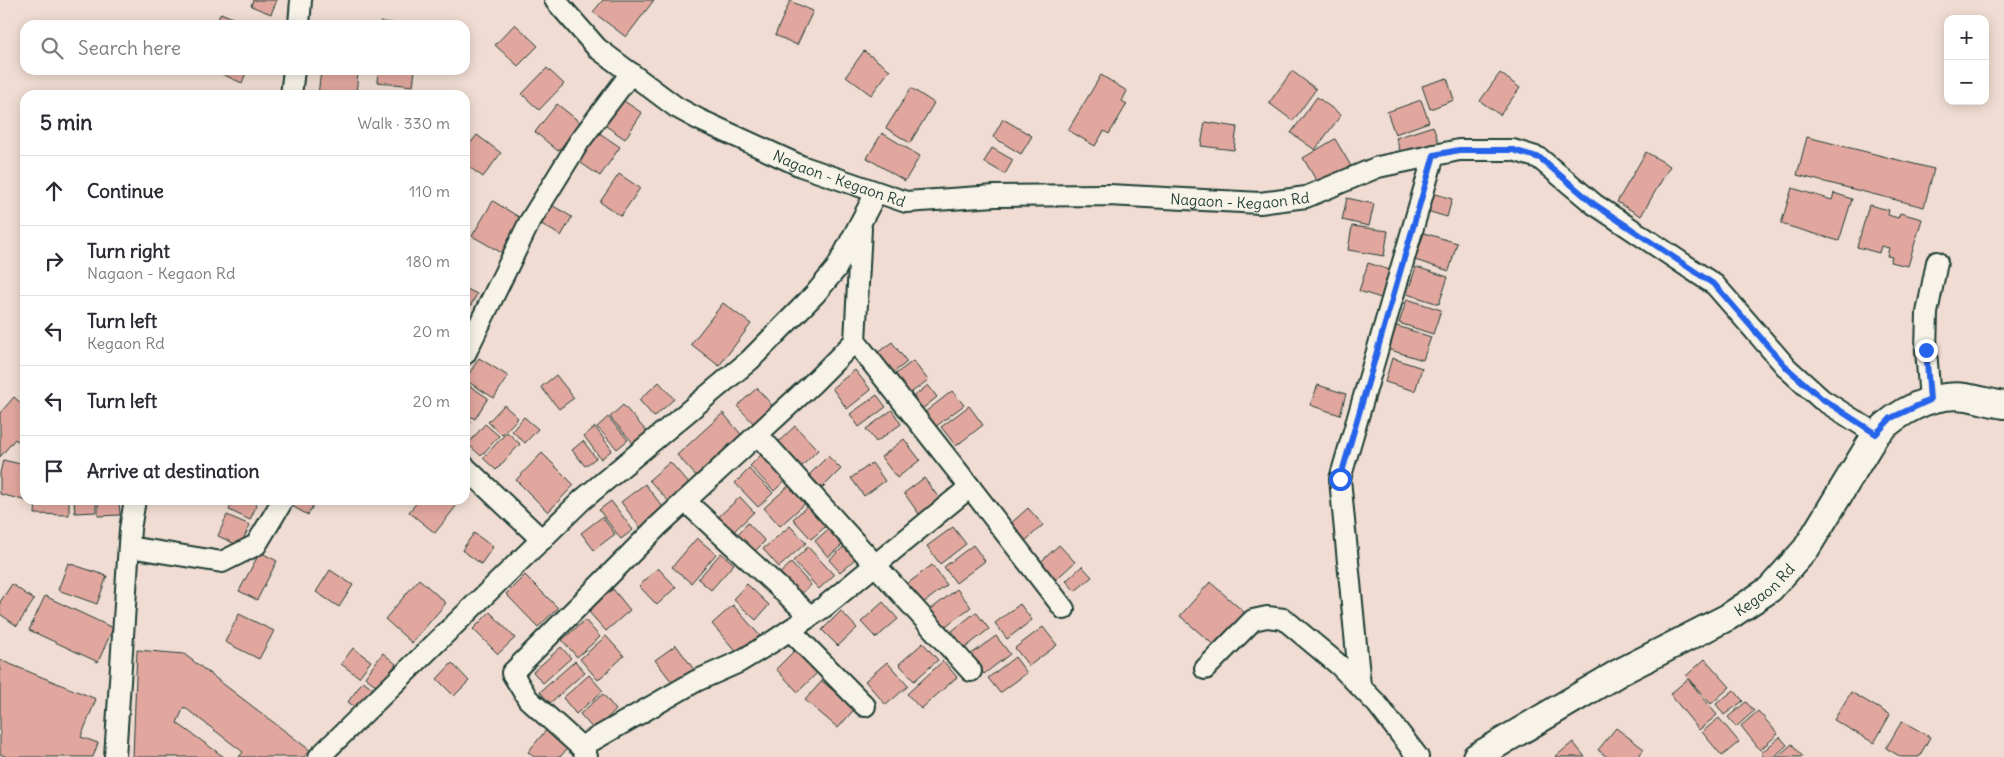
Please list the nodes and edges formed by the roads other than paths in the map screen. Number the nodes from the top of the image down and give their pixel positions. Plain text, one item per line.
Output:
1 (301, 0) edge
2 (555, 0) edge
3 (299, 20) edge
4 (630, 73) junction
5 (293, 75) edge
6 (292, 90) edge
7 (1434, 155) junction
8 (876, 193) junction
9 (861, 223) junction
10 (1937, 262) dead end
11 (855, 341) junction
12 (470, 344) edge
13 (1930, 400) junction
14 (2004, 405) edge
15 (1876, 434) junction
16 (758, 435) junction
17 (470, 472) edge
18 (970, 487) junction
19 (685, 501) junction
20 (135, 505) edge
21 (280, 505) edge
22 (542, 540) junction
23 (129, 547) junction
24 (875, 565) junction
25 (1064, 609) dead end
26 (810, 616) junction
27 (790, 630) junction
28 (1205, 669) dead end
29 (971, 671) dead end
30 (1360, 686) junction
31 (865, 706) dead end
32 (584, 752) edge
33 (115, 757) edge
34 (319, 757) edge
35 (1418, 757) edge
36 (1476, 757) edge

1 - 3 street
2 - 4 street, Nagaon - Kegaon Rd
4 - 8 street, Nagaon - Kegaon Rd
4 - 12 street
5 - 6 street
7 - 8 street, Nagaon - Kegaon Rd
7 - 15 street, Nagaon - Kegaon Rd
7 - 30 street
8 - 9 street
9 - 11 street
9 - 22 street
10 - 13 street
11 - 16 street
11 - 18 street
13 - 14 street, Kegaon Rd
13 - 15 street, Kegaon Rd
15 - 36 street, Kegaon Rd
16 - 19 street
16 - 24 street
17 - 22 street
18 - 24 street
18 - 25 street
19 - 26 street
19 - 32 street
20 - 23 street
21 - 23 street
22 - 34 street
23 - 33 street
24 - 26 street
24 - 29 street
26 - 27 street
27 - 31 street
27 - 32 street
28 - 30 street
30 - 35 street

